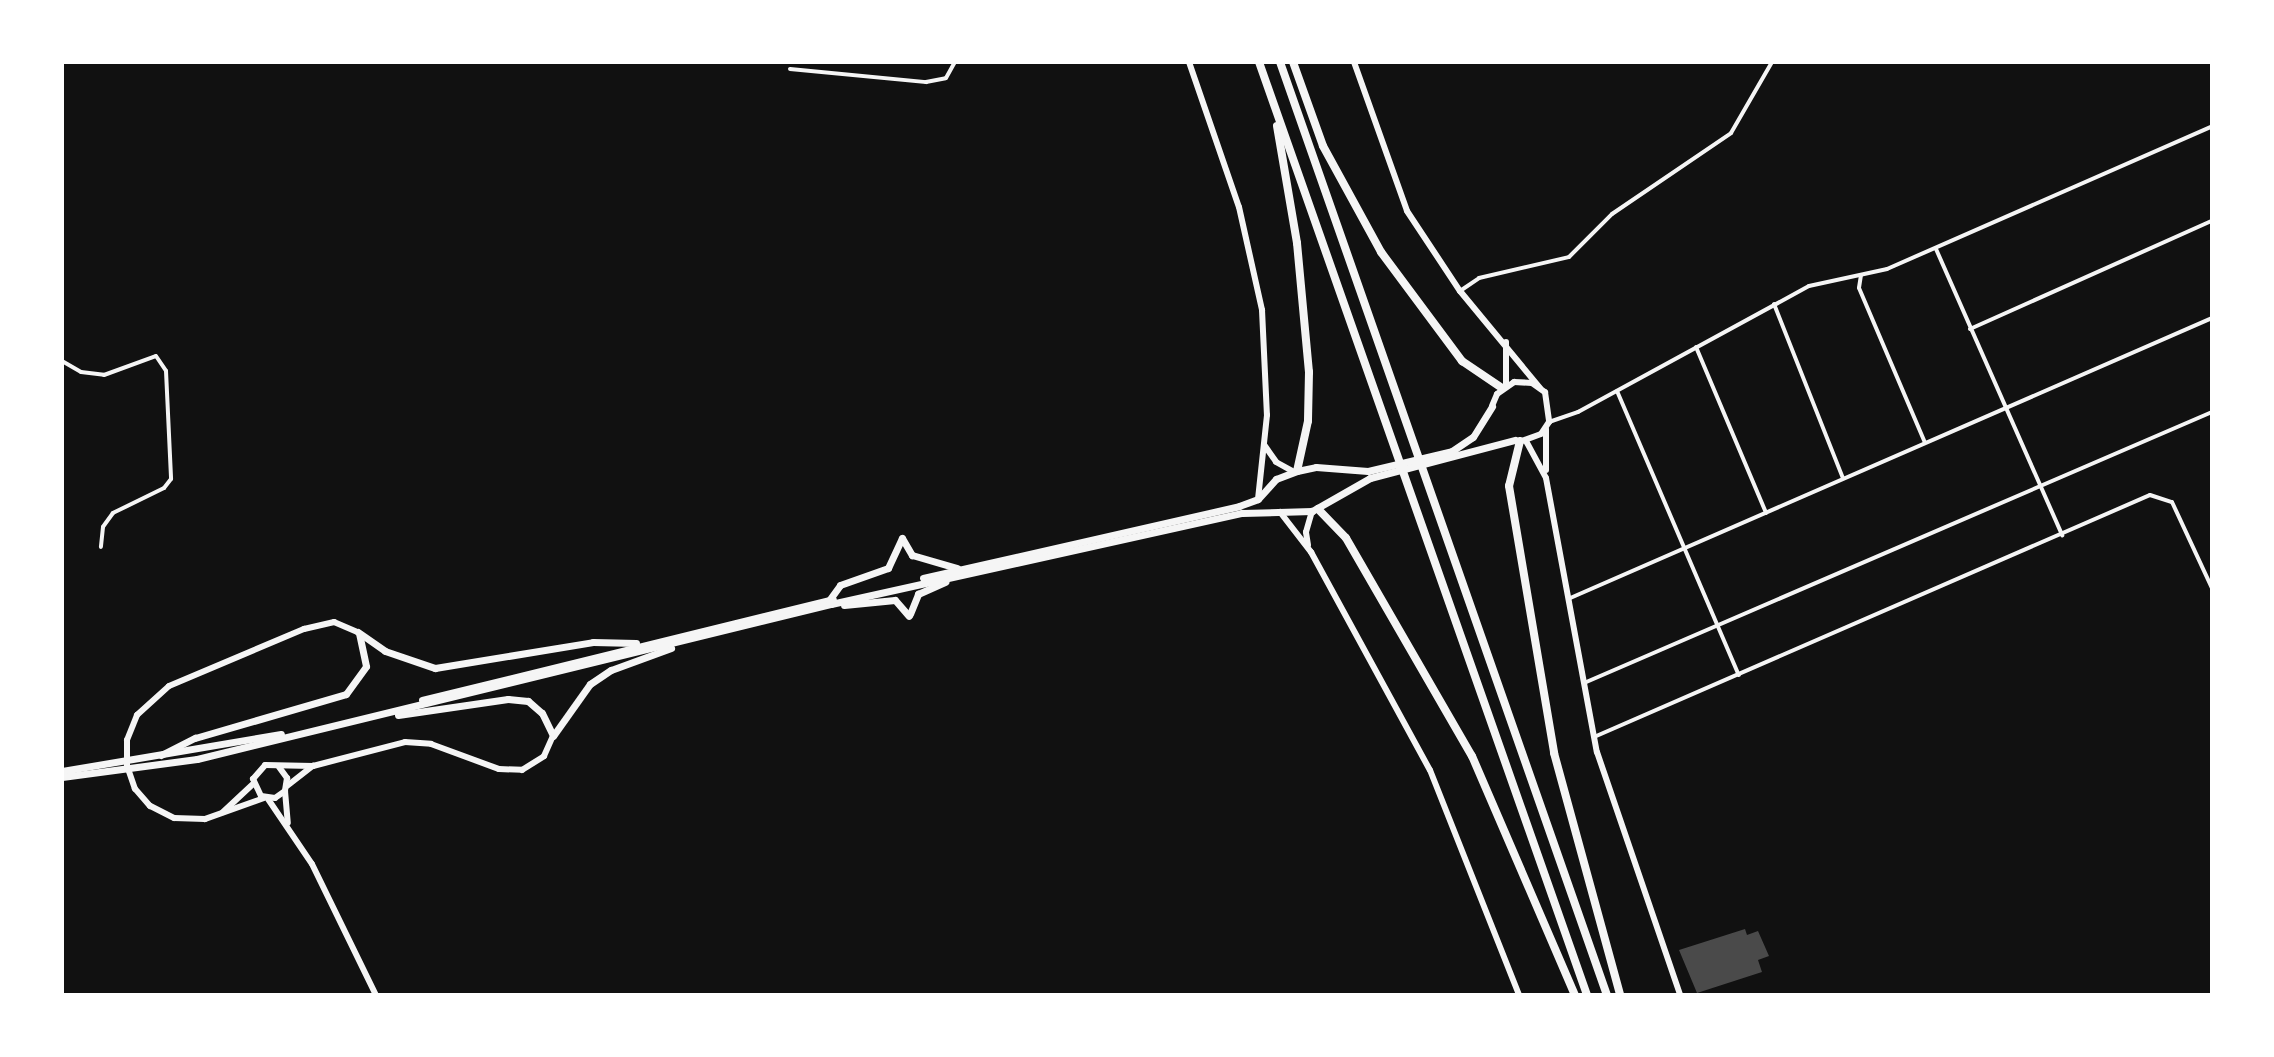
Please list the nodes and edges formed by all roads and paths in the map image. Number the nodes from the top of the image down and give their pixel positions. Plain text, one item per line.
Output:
1 (955, 62) edge
2 (1189, 62) edge
3 (1259, 62) edge
4 (1280, 62) edge
5 (1293, 62) edge
6 (1354, 62) edge
7 (1772, 62) edge
8 (790, 69) dead end
9 (1271, 98) junction
10 (2212, 126) edge
11 (2212, 221) edge
12 (1936, 249) junction
13 (1861, 275) junction
14 (1460, 291) junction
15 (1774, 304) junction
16 (2212, 318) edge
17 (1970, 329) junction
18 (1506, 342) junction
19 (1696, 347) junction
20 (62, 361) edge
21 (1504, 387) junction
22 (1540, 388) junction
23 (1617, 391) junction
24 (1492, 406) joint
25 (2004, 408) junction
26 (2212, 412) edge
27 (1548, 425) junction
28 (1520, 441) junction
29 (1263, 443) junction
30 (1925, 443) junction
31 (1295, 471) junction
32 (1369, 475) junction
33 (1546, 478) junction
34 (1843, 478) junction
35 (2039, 487) junction
36 (1258, 499) junction
37 (1315, 510) junction
38 (1280, 512) junction
39 (1766, 513) junction
40 (2062, 535) junction
41 (101, 547) dead end
42 (1682, 548) junction
43 (1311, 552) junction
44 (959, 572) junction
45 (2212, 588) edge
46 (1568, 599) junction
47 (830, 602) junction
48 (1718, 628) junction
49 (358, 632) junction
50 (691, 640) junction
51 (645, 644) junction
52 (1739, 675) junction
53 (1584, 683) junction
54 (372, 718) junction
55 (553, 736) junction
56 (1594, 738) junction
57 (153, 759) junction
58 (313, 766) junction
59 (279, 767) junction
60 (62, 774) edge
61 (253, 784) junction
62 (286, 789) junction
63 (266, 798) junction
64 (220, 815) junction
65 (288, 823) junction
66 (376, 995) edge
67 (1519, 995) edge
68 (1575, 995) edge
69 (1587, 995) edge
70 (1607, 995) edge
71 (1620, 995) edge
72 (1680, 995) edge

1 - 8 street
2 - 29 main road
3 - 9 highway
4 - 70 highway
5 - 21 highway
6 - 14 main road
7 - 14 street
9 - 31 highway
9 - 69 highway
10 - 12 street
11 - 17 street
12 - 13 street
12 - 17 street
13 - 15 street
13 - 30 street
14 - 18 main road
15 - 19 street
15 - 34 street
16 - 25 street
17 - 25 street
18 - 21 main road
18 - 22 main road
19 - 23 street
19 - 39 street
20 - 41 street
21 - 22 main road
21 - 24 main road
22 - 27 main road
23 - 27 street
23 - 42 street
24 - 32 main road
25 - 30 street
25 - 35 street
26 - 35 street
27 - 28 main road
27 - 33 main road
28 - 32 main road
28 - 33 main road
28 - 71 highway
29 - 31 main road
29 - 36 main road
30 - 34 street
31 - 32 main road
31 - 36 main road
32 - 37 main road
33 - 46 main road
34 - 39 street
35 - 40 street
35 - 48 street
36 - 44 main road
37 - 38 main road
37 - 43 main road
37 - 68 highway
38 - 43 main road
38 - 44 main road
39 - 42 street
40 - 45 street
40 - 52 street
42 - 46 street
42 - 48 street
43 - 67 main road
44 - 47 main road
44 - 47 main road
44 - 47 main road
46 - 53 main road
47 - 50 main road
47 - 51 main road
48 - 52 street
48 - 53 street
49 - 51 main road
49 - 57 main road
49 - 64 main road
50 - 54 main road
50 - 55 main road
51 - 57 main road
52 - 56 street
53 - 56 main road
54 - 55 main road
54 - 60 main road
55 - 58 main road
56 - 72 main road
57 - 60 main road
58 - 59 main road
58 - 62 main road
59 - 61 main road
59 - 62 main road
61 - 63 main road
61 - 64 main road
62 - 63 main road
62 - 65 main road
63 - 64 main road
63 - 65 main road
65 - 66 main road

